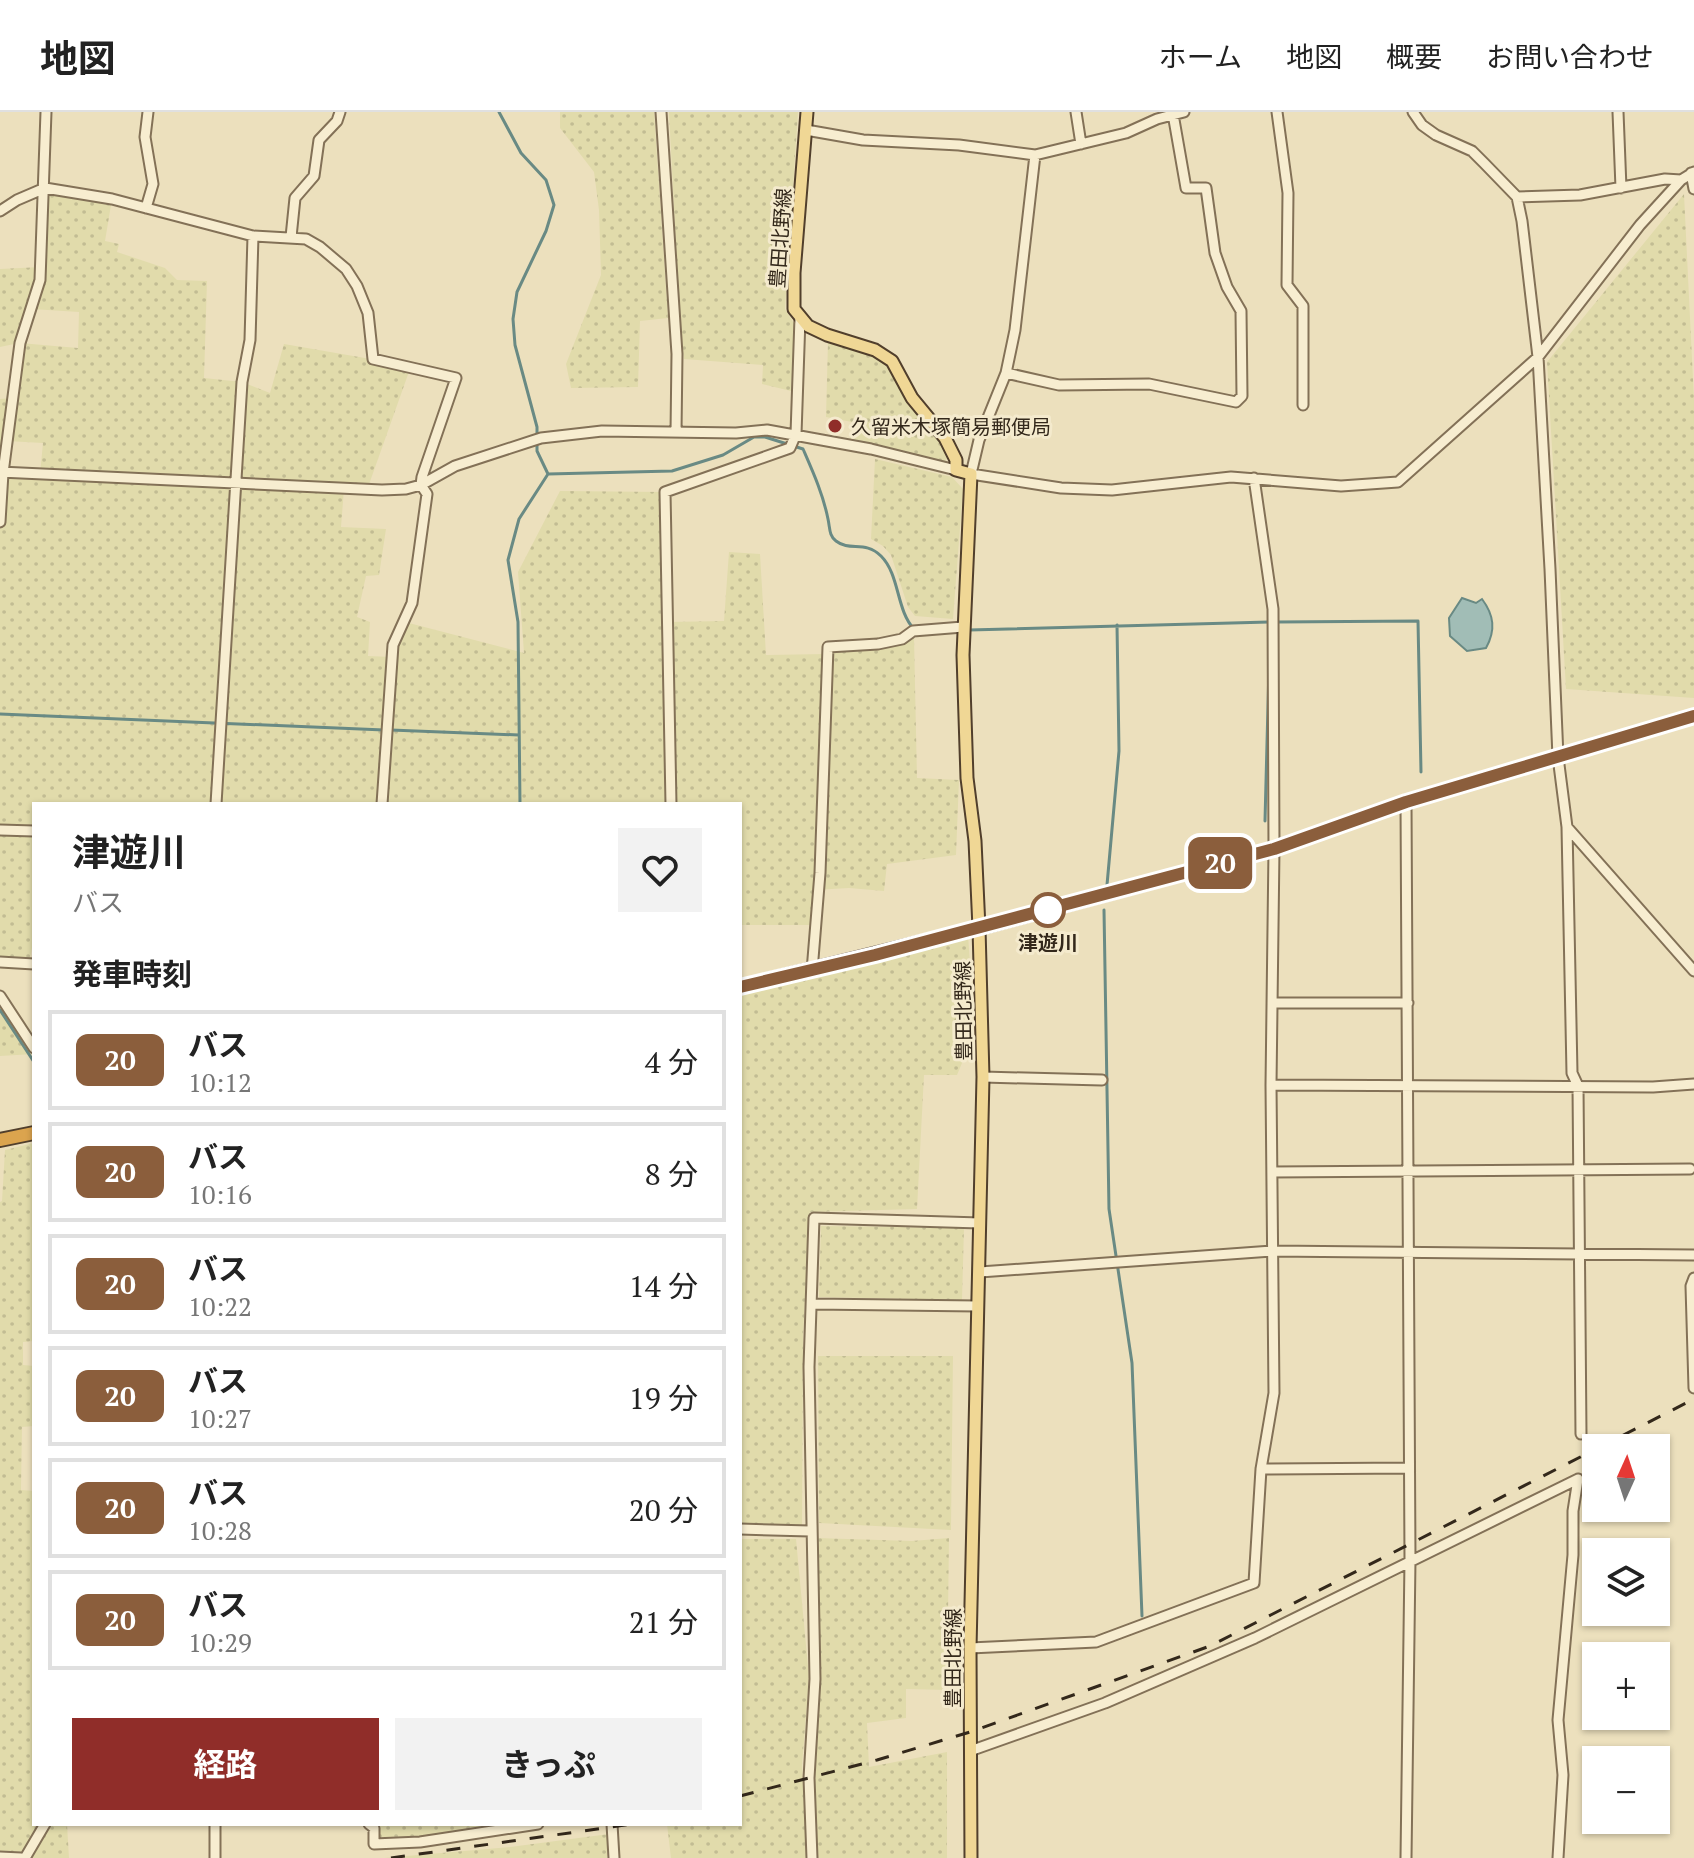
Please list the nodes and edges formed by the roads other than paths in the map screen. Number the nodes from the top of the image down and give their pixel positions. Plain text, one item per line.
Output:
1 (46, 112) edge
2 (148, 112) edge
3 (340, 112) edge
4 (661, 112) edge
5 (807, 112) edge
6 (1076, 112) edge
7 (1184, 112) edge
8 (1277, 112) edge
9 (1413, 112) edge
10 (1618, 112) edge
11 (1173, 114) junction
12 (806, 130) junction
13 (1081, 144) junction
14 (1035, 155) junction
15 (1693, 173) edge
16 (1681, 180) junction
17 (45, 188) junction
18 (1621, 188) junction
19 (1694, 189) edge
20 (1517, 197) junction
21 (146, 208) junction
22 (0, 211) edge
23 (253, 236) junction
24 (291, 237) junction
25 (800, 318) junction
26 (1538, 357) junction
27 (1006, 373) junction
28 (1303, 405) dead end
29 (676, 432) junction
30 (796, 434) junction
31 (956, 470) junction
32 (2, 472) edge
33 (971, 474) junction
34 (1254, 478) junction
35 (235, 482) junction
36 (421, 485) junction
37 (0, 522) edge
38 (963, 627) junction
39 (1694, 716) edge
40 (1558, 757) junction
41 (216, 802) edge
42 (382, 802) edge
43 (671, 802) edge
44 (1406, 802) junction
45 (1567, 827) junction
46 (0, 830) edge
47 (32, 831) edge
48 (1274, 849) junction
49 (979, 928) junction
50 (0, 962) edge
51 (32, 964) edge
52 (812, 971) junction
53 (1694, 971) edge
54 (742, 987) edge
55 (0, 996) edge
56 (1272, 1003) junction
57 (1408, 1003) junction
58 (32, 1045) edge
59 (983, 1077) junction
60 (1102, 1080) dead end
61 (1408, 1084) junction
62 (1694, 1084) edge
63 (1271, 1085) junction
64 (1578, 1086) junction
65 (32, 1133) edge
66 (0, 1140) edge
67 (1690, 1169) dead end
68 (1580, 1170) junction
69 (1408, 1171) junction
70 (1272, 1172) junction
71 (980, 1223) junction
72 (1272, 1251) junction
73 (1407, 1251) junction
74 (1581, 1255) junction
75 (1694, 1255) edge
76 (980, 1272) junction
77 (1694, 1278) edge
78 (813, 1304) junction
79 (977, 1306) junction
80 (1694, 1388) edge
81 (1581, 1434) dead end
82 (1409, 1468) junction
83 (1261, 1469) junction
84 (742, 1529) edge
85 (810, 1531) junction
86 (1410, 1560) junction
87 (970, 1648) junction
88 (970, 1751) junction
89 (44, 1826) edge
90 (215, 1826) edge
91 (372, 1826) edge
92 (525, 1826) edge
93 (612, 1826) edge
94 (0, 1857) edge
95 (23, 1858) edge
96 (215, 1858) edge
97 (614, 1858) edge
98 (812, 1858) edge
99 (971, 1858) edge
100 (1406, 1858) edge
101 (1558, 1858) edge

1 - 17 street
2 - 21 street
3 - 24 street
4 - 29 street
5 - 12 main road, 豊田北野線
6 - 13 street
7 - 11 street
8 - 28 street
9 - 20 street
10 - 18 street
11 - 13 street
11 - 27 street
12 - 14 street
12 - 25 main road, 豊田北野線
13 - 14 street
14 - 27 street
15 - 16 street
15 - 19 street
16 - 18 street
16 - 26 street
17 - 21 street
17 - 22 street
17 - 32 street
18 - 20 street
20 - 26 street
21 - 23 street
23 - 24 street
23 - 35 street
24 - 36 street
25 - 30 street
25 - 31 main road
26 - 34 street
26 - 40 street
27 - 33 street
29 - 30 street
29 - 36 street
30 - 31 street
30 - 43 street
31 - 33 main road
32 - 35 street
32 - 37 street
33 - 34 street
33 - 38 main road, 豊田北野線
34 - 48 street
35 - 36 street
35 - 41 street
36 - 42 street
38 - 49 main road, 豊田北野線
38 - 52 street
39 - 40 highway
40 - 44 highway
40 - 45 street
44 - 48 highway
44 - 57 street
45 - 53 street
45 - 64 street
46 - 47 street
48 - 49 highway
48 - 56 street
49 - 52 highway
49 - 59 main road, 豊田北野線
50 - 51 street
52 - 54 highway
55 - 58 street
56 - 57 street
56 - 63 street
57 - 61 street
59 - 60 street
59 - 71 main road, 豊田北野線
61 - 63 street
61 - 64 street
61 - 69 street
62 - 64 street
63 - 70 street
64 - 68 street
65 - 66 highway
67 - 68 street
68 - 69 street
68 - 74 street
69 - 70 street
69 - 73 street
70 - 72 street
71 - 76 main road, 豊田北野線
71 - 78 street
72 - 73 street
72 - 76 street
72 - 83 street
73 - 74 street
73 - 82 street
74 - 75 street
74 - 81 street
76 - 79 main road, 豊田北野線
77 - 80 street
78 - 79 street
78 - 85 street
79 - 87 main road, 豊田北野線
82 - 83 street
82 - 86 street
83 - 87 street
84 - 85 street
85 - 98 street
86 - 88 street
86 - 100 street
86 - 101 street
87 - 88 main road, 豊田北野線
88 - 99 main road, 豊田北野線
89 - 95 street
90 - 96 street
91 - 92 street
93 - 97 street
94 - 95 street

